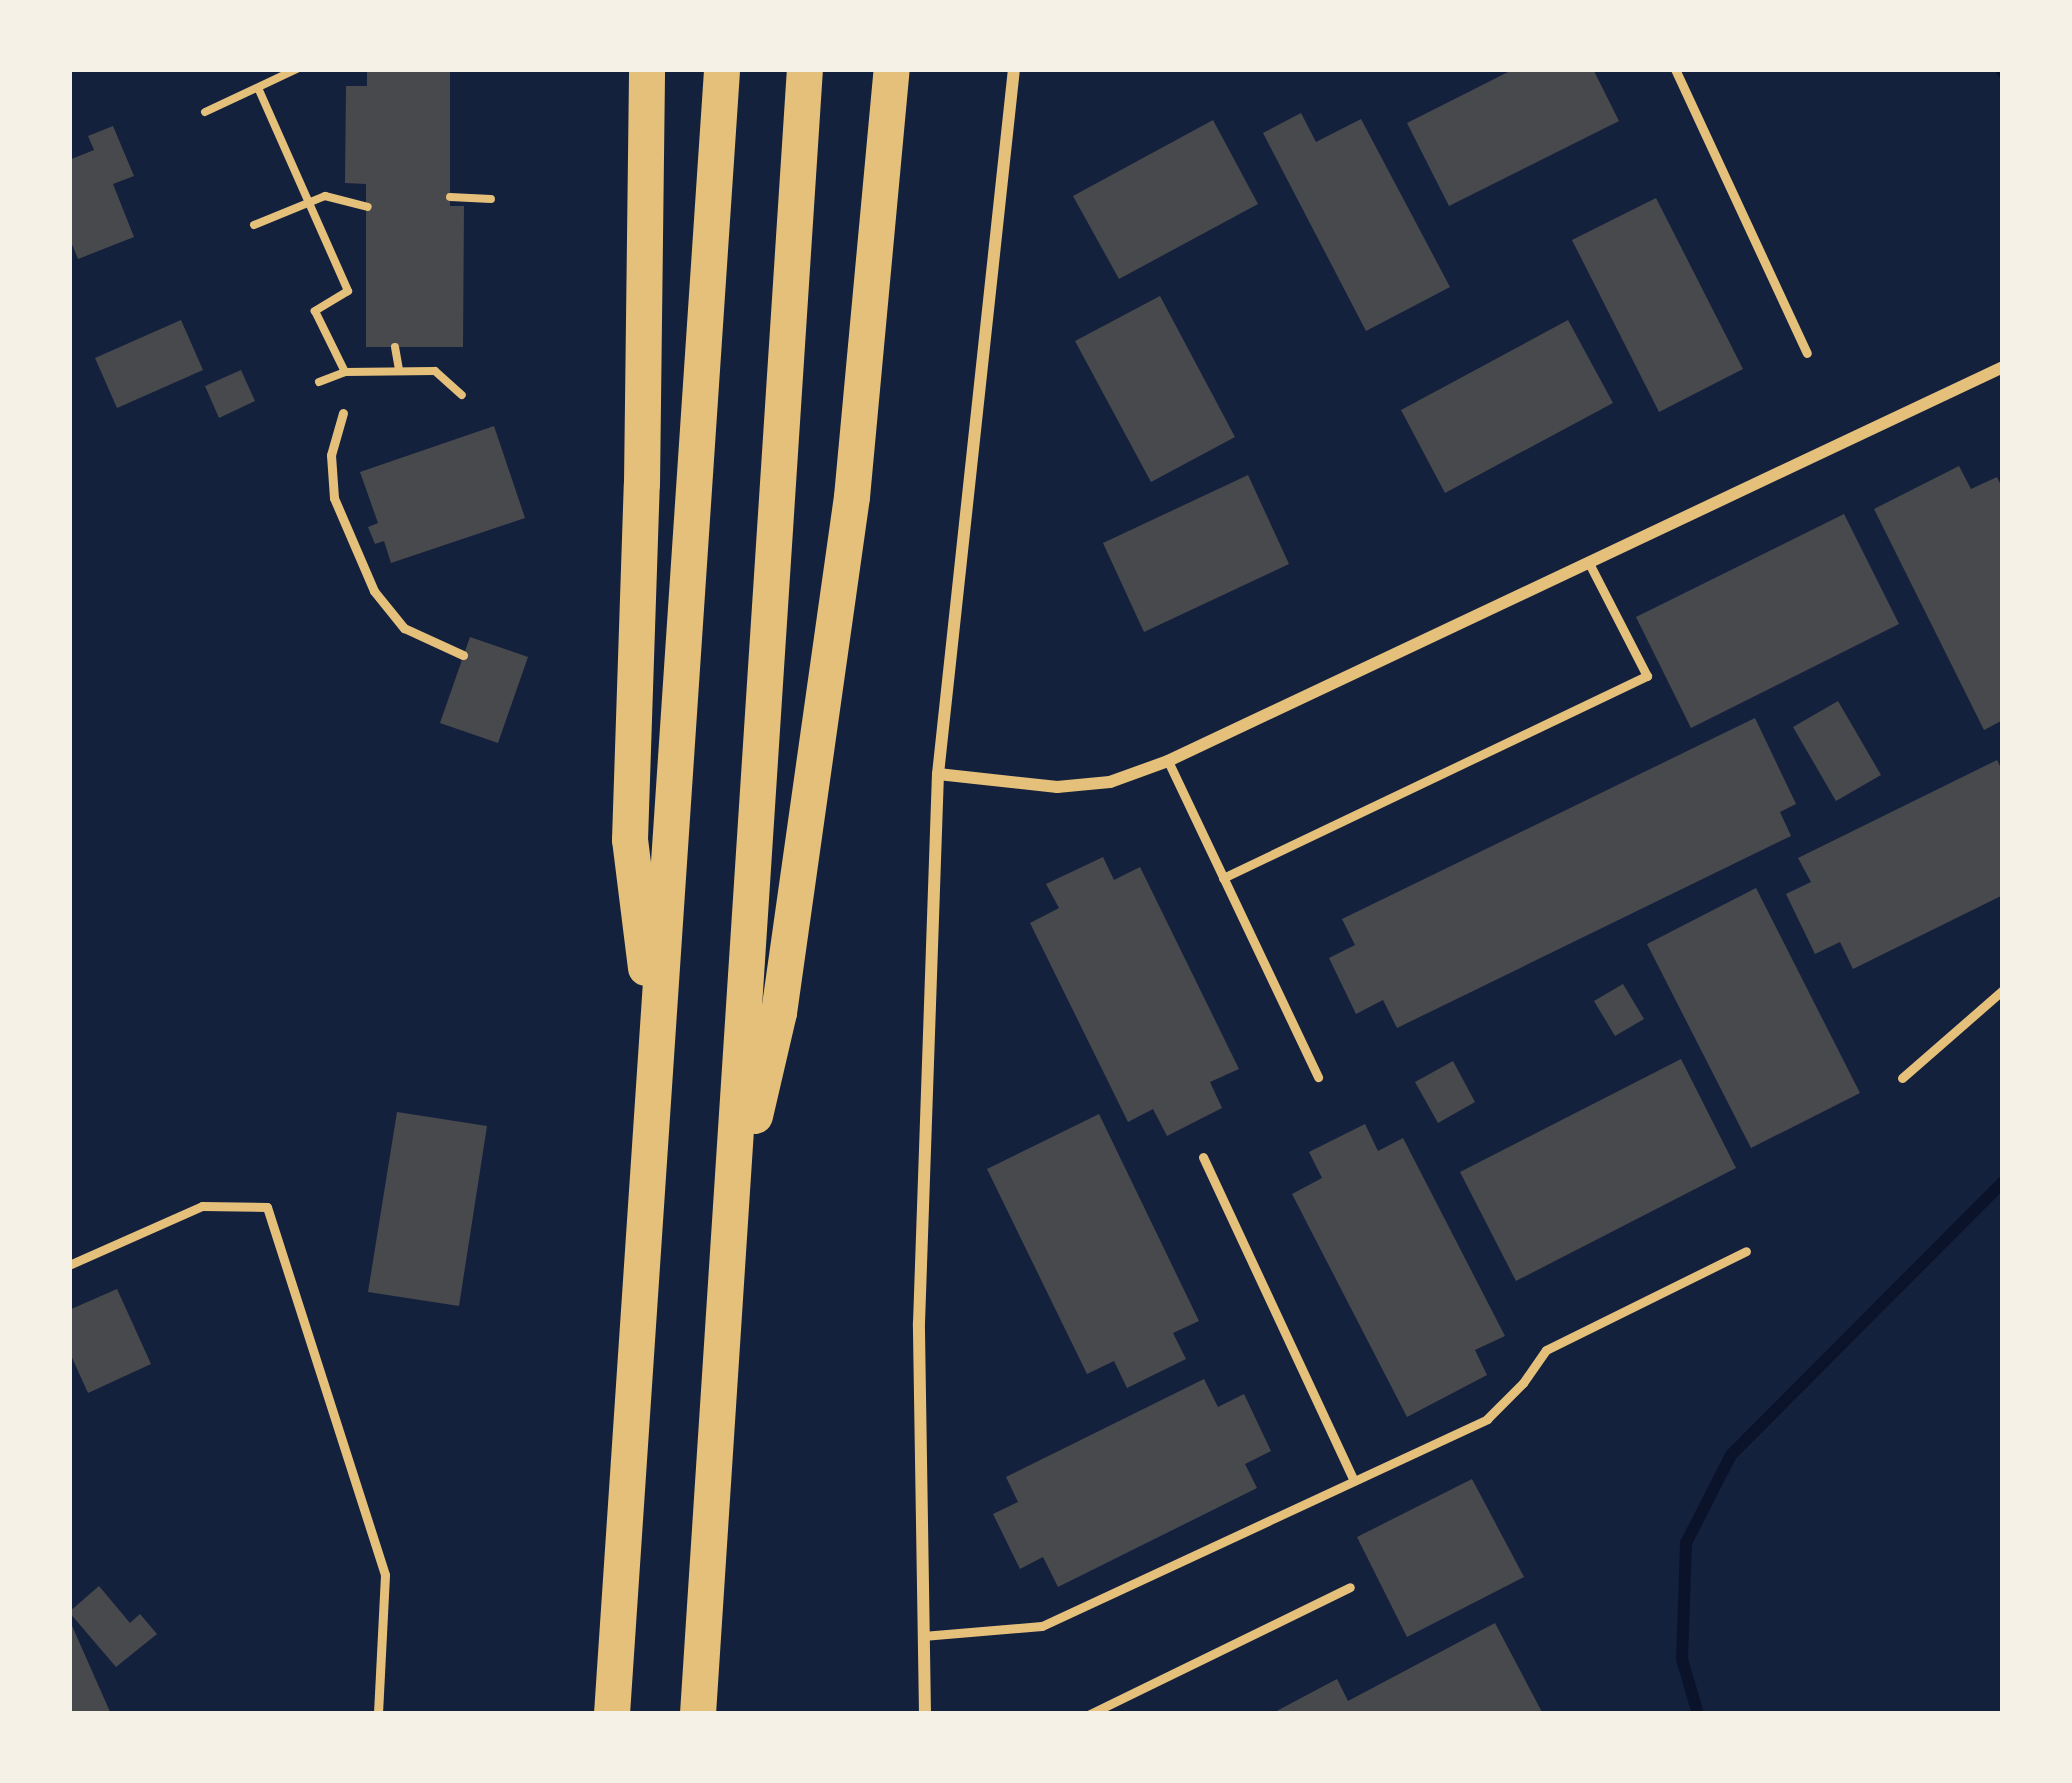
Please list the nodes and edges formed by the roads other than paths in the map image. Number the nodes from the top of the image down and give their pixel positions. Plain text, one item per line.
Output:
1 (647, 69) edge
2 (722, 69) edge
3 (805, 69) edge
4 (892, 69) edge
5 (1013, 69) edge
6 (1675, 69) edge
7 (1807, 353) dead end
8 (2003, 367) edge
9 (343, 413) dead end
10 (1589, 563) junction
11 (464, 656) dead end
12 (1168, 761) junction
13 (938, 774) junction
14 (1223, 878) junction
15 (2003, 990) edge
16 (656, 1049) junction
17 (1318, 1077) dead end
18 (1902, 1078) dead end
19 (1203, 1157) dead end
20 (731, 1219) junction
21 (1746, 1251) dead end
22 (69, 1265) edge
23 (1354, 1481) junction
24 (1349, 1587) dead end
25 (923, 1636) junction
26 (378, 1714) edge
27 (612, 1714) edge
28 (698, 1714) edge
29 (925, 1714) edge
30 (1090, 1714) edge

1 - 16 highway
2 - 16 highway
3 - 20 highway
4 - 20 highway
5 - 13 street
6 - 7 lane
8 - 10 street
9 - 11 lane
10 - 12 street
10 - 14 lane
12 - 13 street
12 - 14 lane
13 - 25 street
14 - 17 lane
15 - 18 lane
16 - 27 highway
19 - 23 lane
20 - 28 highway
21 - 23 lane
22 - 26 lane
23 - 25 lane
24 - 30 lane
25 - 29 street

